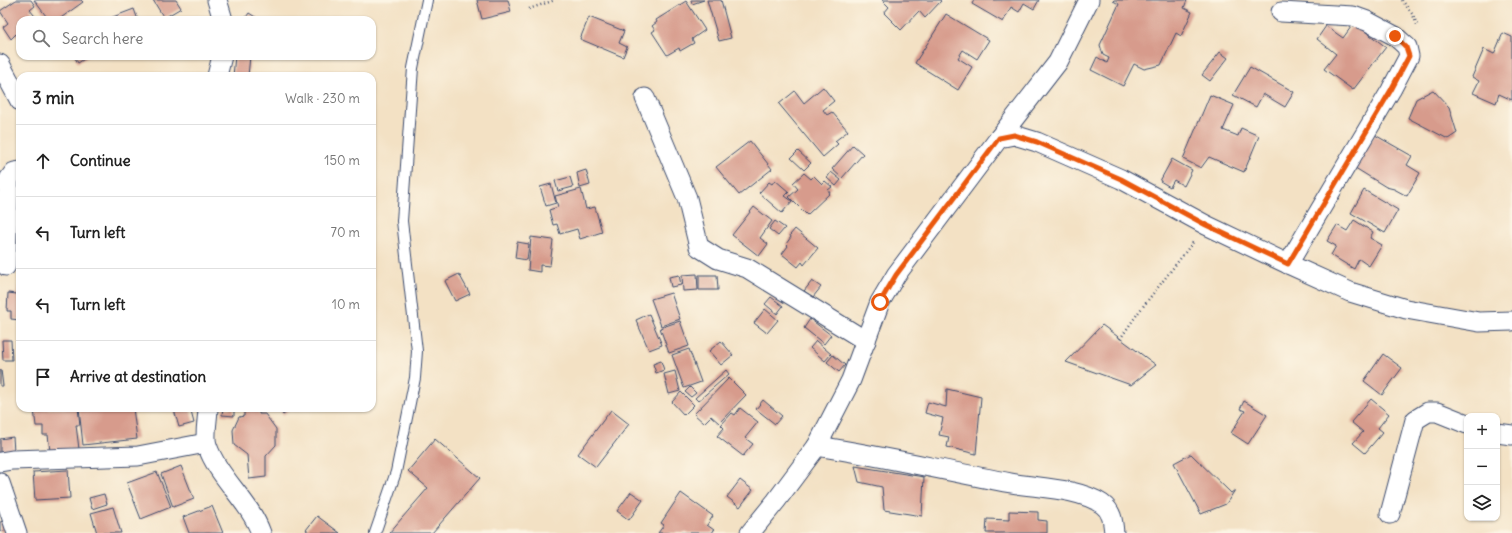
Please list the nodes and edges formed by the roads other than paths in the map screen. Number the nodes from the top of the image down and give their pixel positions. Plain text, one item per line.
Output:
1 (217, 0) edge
2 (427, 0) edge
3 (1088, 0) edge
4 (1281, 12) dead end
5 (222, 16) edge
6 (221, 60) edge
7 (0, 64) edge
8 (218, 72) edge
9 (16, 94) edge
10 (645, 98) dead end
11 (999, 138) junction
12 (16, 172) edge
13 (1288, 264) junction
14 (6, 266) dead end
15 (1512, 321) edge
16 (866, 341) junction
17 (208, 412) edge
18 (1464, 423) edge
19 (1500, 433) edge
20 (1512, 435) edge
21 (206, 443) junction
22 (817, 446) junction
23 (0, 462) edge
24 (0, 483) edge
25 (1390, 514) dead end
26 (17, 533) edge
27 (261, 533) edge
28 (375, 533) edge
29 (750, 533) edge
30 (1114, 533) edge

1 - 5 street
2 - 28 lane
3 - 11 street
4 - 13 street
6 - 8 street
7 - 9 street
10 - 16 street
11 - 13 street
11 - 16 street
12 - 14 street
13 - 15 street
16 - 22 street
17 - 21 street
18 - 25 street
19 - 20 street
21 - 23 street
21 - 27 street
22 - 29 street
22 - 30 street
24 - 26 street

